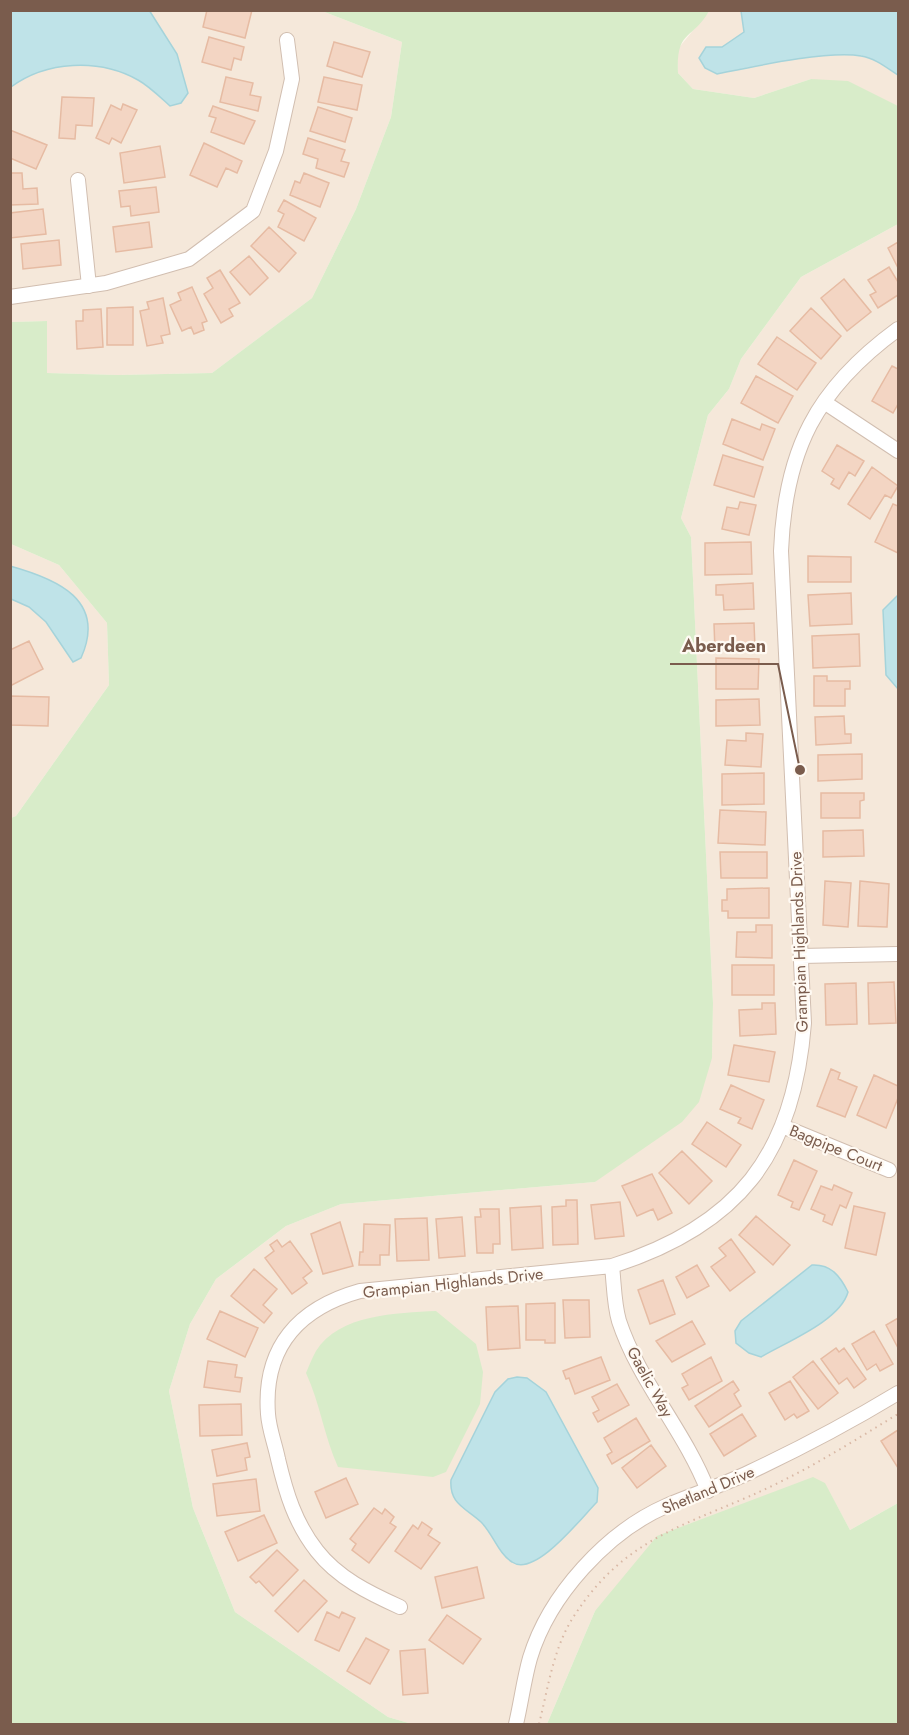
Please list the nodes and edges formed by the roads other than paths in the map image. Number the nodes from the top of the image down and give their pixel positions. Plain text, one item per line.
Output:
1 (286, 40) dead end
2 (78, 180) dead end
3 (89, 286) junction
4 (10, 297) edge
5 (898, 329) edge
6 (824, 402) junction
7 (898, 451) edge
8 (898, 954) edge
9 (801, 956) junction
10 (782, 1126) junction
11 (889, 1170) dead end
12 (612, 1266) junction
13 (898, 1393) edge
14 (708, 1491) junction
15 (400, 1607) dead end
16 (516, 1725) edge

1 - 3 street
2 - 3 street
3 - 4 street
5 - 6 street, Grampian Highlands Drive
6 - 7 street
6 - 9 street, Grampian Highlands Drive
8 - 9 street
9 - 10 street, Grampian Highlands Drive
10 - 11 street, Bagpipe Court
10 - 12 street, Grampian Highlands Drive
12 - 14 street, Gaelic Way
12 - 15 street, Grampian Highlands Drive
13 - 14 street, Shetland Drive
14 - 16 street, Shetland Drive

